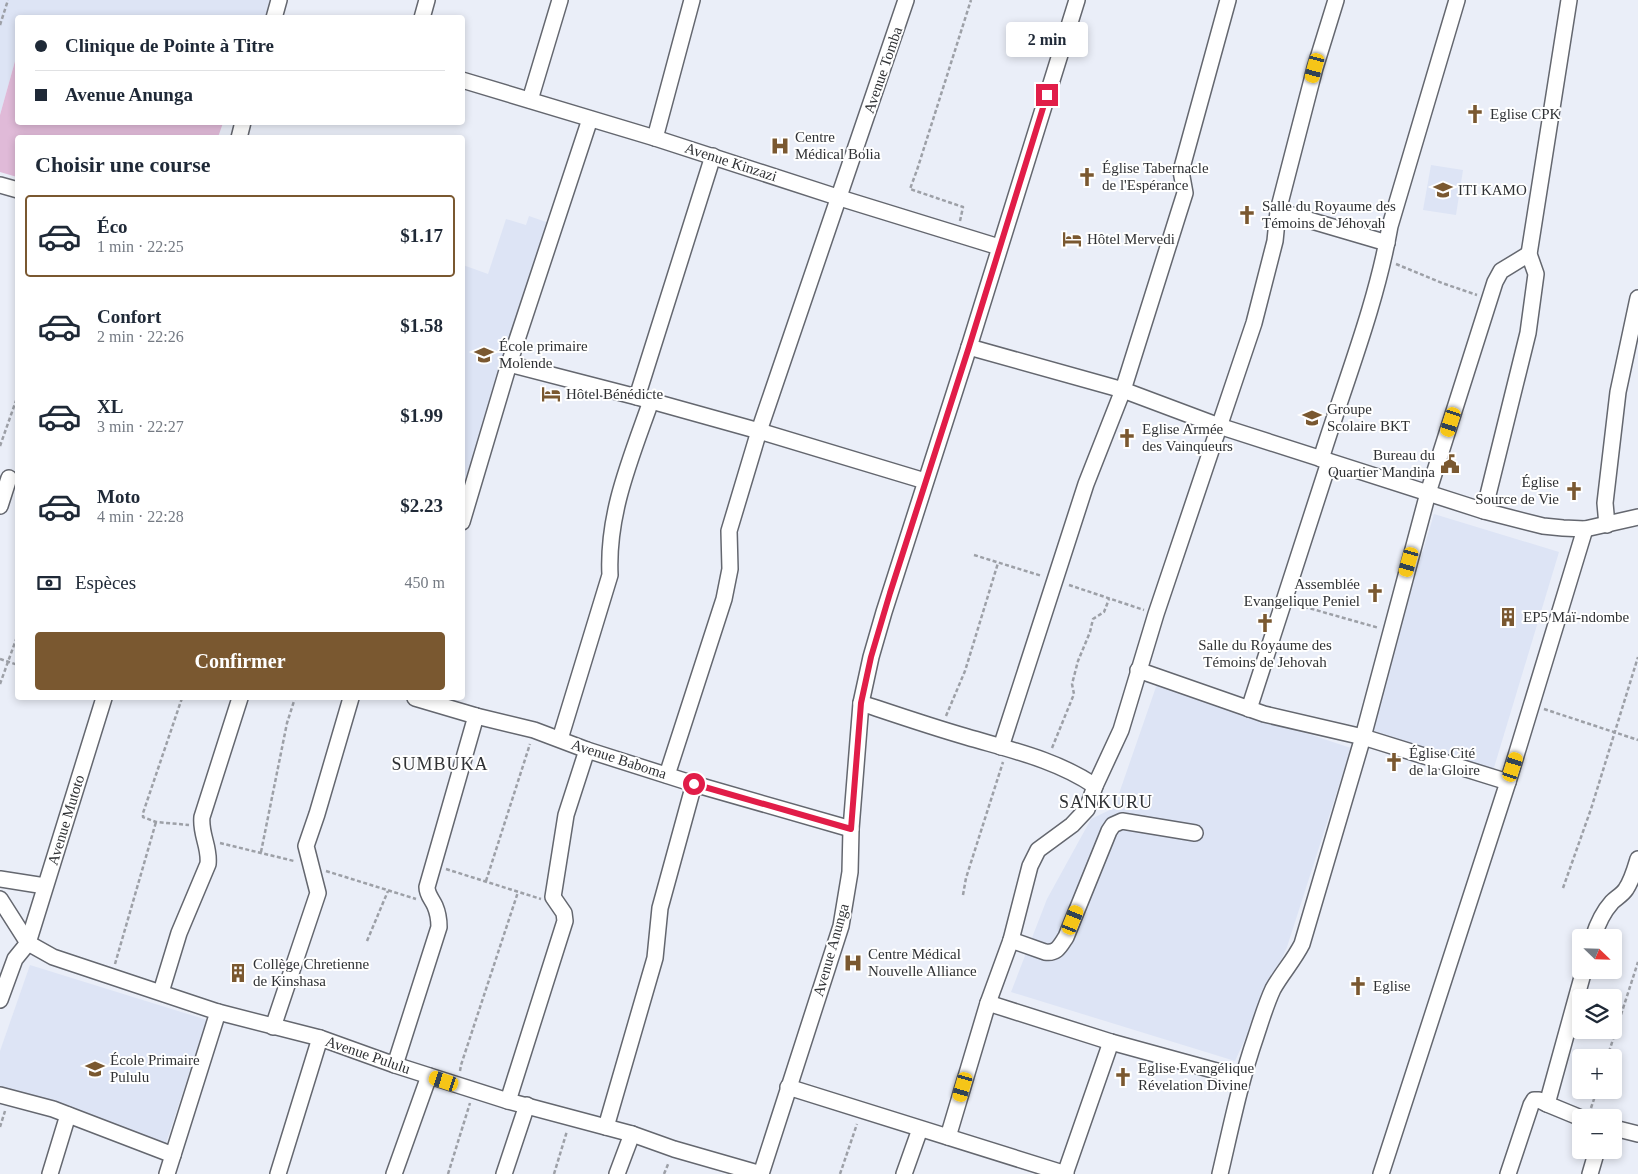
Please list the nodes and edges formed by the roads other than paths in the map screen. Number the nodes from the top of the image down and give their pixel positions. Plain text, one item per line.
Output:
1 (279, 0) edge
2 (427, 0) edge
3 (560, 0) edge
4 (692, 0) edge
5 (906, 0) edge
6 (1077, 0) edge
7 (1228, 0) edge
8 (1336, 0) edge
9 (1458, 0) edge
10 (1569, 0) edge
11 (275, 15) edge
12 (423, 15) edge
13 (465, 81) edge
14 (530, 100) junction
15 (590, 119) junction
16 (656, 138) junction
17 (713, 156) junction
18 (0, 185) edge
19 (15, 189) edge
20 (840, 198) junction
21 (1278, 211) junction
22 (1388, 243) junction
23 (999, 246) junction
24 (1529, 254) junction
25 (1638, 298) edge
26 (969, 347) junction
27 (509, 364) junction
28 (1123, 390) junction
29 (644, 399) junction
30 (1219, 426) junction
31 (759, 430) junction
32 (1325, 461) junction
33 (9, 478) edge
34 (924, 482) junction
35 (1428, 493) junction
36 (0, 506) edge
37 (1484, 511) junction
38 (465, 512) edge
39 (1638, 517) edge
40 (1607, 525) junction
41 (1585, 529) junction
42 (1138, 670) junction
43 (103, 700) edge
44 (239, 700) edge
45 (350, 700) edge
46 (422, 700) edge
47 (861, 703) junction
48 (1249, 709) junction
49 (476, 716) junction
50 (1364, 737) junction
51 (560, 739) junction
52 (1005, 748) junction
53 (587, 750) junction
54 (667, 775) junction
55 (1508, 782) junction
56 (694, 784) junction
57 (1095, 786) junction
58 (851, 829) junction
59 (1195, 833) dead end
60 (1638, 859) edge
61 (0, 879) edge
62 (45, 886) junction
63 (0, 899) edge
64 (1595, 929) edge
65 (1011, 940) junction
66 (28, 943) junction
67 (1582, 979) edge
68 (160, 992) junction
69 (0, 1000) edge
70 (988, 1003) junction
71 (218, 1012) junction
72 (273, 1027) junction
73 (320, 1038) junction
74 (1111, 1042) junction
75 (395, 1065) junction
76 (429, 1076) junction
77 (1242, 1078) junction
78 (788, 1087) junction
79 (4, 1096) edge
80 (508, 1101) junction
81 (1548, 1104) junction
82 (527, 1105) junction
83 (1572, 1110) edge
84 (68, 1115) junction
85 (606, 1127) junction
86 (920, 1129) junction
87 (1622, 1130) edge
88 (632, 1134) junction
89 (1638, 1134) edge
90 (948, 1137) junction
91 (173, 1155) junction
92 (1594, 1159) edge
93 (1020, 1167) edge
94 (50, 1174) edge
95 (167, 1174) edge
96 (278, 1174) edge
97 (394, 1174) edge
98 (504, 1174) edge
99 (617, 1174) edge
100 (761, 1174) edge
101 (904, 1174) edge
102 (1066, 1174) edge
103 (1220, 1174) edge
104 (1381, 1174) edge
105 (1508, 1174) edge
106 (1590, 1174) edge

1 - 11 street
2 - 12 street
3 - 14 street
4 - 16 street
5 - 20 street, Avenue Tomba
6 - 23 street, Avenue Anunga
7 - 28 street
8 - 21 street
9 - 22 street
10 - 24 street
13 - 14 street, Avenue Kinzazi
14 - 15 street, Avenue Kinzazi
15 - 16 street, Avenue Kinzazi
15 - 27 street
16 - 17 street, Avenue Kinzazi
17 - 20 street, Avenue Kinzazi
17 - 29 street
18 - 19 street
20 - 23 street, Avenue Kinzazi
20 - 31 street, Avenue Tomba
21 - 22 street
21 - 30 street
22 - 32 street
23 - 26 street, Avenue Anunga
24 - 35 street
24 - 37 street
25 - 40 street
26 - 28 street
26 - 34 street, Avenue Anunga
27 - 29 street
27 - 38 street
28 - 30 street
28 - 52 street
29 - 31 street
29 - 51 street
30 - 32 street
30 - 42 street
31 - 34 street
31 - 54 street, Avenue Tomba
32 - 35 street
32 - 48 street
33 - 36 street
34 - 47 street, Avenue Anunga
35 - 37 street
35 - 50 street
37 - 41 street
39 - 40 street
40 - 41 street
41 - 55 street
42 - 48 street
42 - 57 street
43 - 62 street, Avenue Mutoto
44 - 68 street
45 - 72 street
46 - 49 street, Avenue Baboma
47 - 52 street
47 - 58 street, Avenue Anunga
48 - 50 street
49 - 51 street, Avenue Baboma
49 - 75 street
50 - 55 street
50 - 77 street
51 - 53 street, Avenue Baboma
52 - 57 street
53 - 54 street, Avenue Baboma
53 - 80 street
54 - 56 street, Avenue Baboma
55 - 104 street
56 - 58 street, Avenue Baboma
56 - 85 street
57 - 65 street
58 - 78 street, Avenue Anunga
59 - 65 street
60 - 64 street
61 - 62 street
62 - 66 street, Avenue Mutoto
63 - 66 street, Avenue Pululu
65 - 70 street
66 - 68 street, Avenue Pululu
66 - 69 street, Avenue Mutoto
67 - 81 street
68 - 71 street, Avenue Pululu
70 - 74 street
70 - 90 street
71 - 72 street, Avenue Pululu
71 - 91 street
72 - 73 street, Avenue Pululu
73 - 75 street, Avenue Pululu
73 - 96 street
74 - 77 street
74 - 102 street
75 - 76 street, Avenue Pululu
76 - 80 street, Avenue Pululu
76 - 97 street
77 - 103 street
78 - 86 street
78 - 100 street, Avenue Anunga
79 - 84 street
80 - 82 street, Avenue Pululu
81 - 83 street
81 - 105 street
82 - 85 street, Avenue Pululu
82 - 98 street
84 - 91 street
84 - 94 street
85 - 88 street, Avenue Pululu
86 - 90 street
86 - 101 street
87 - 89 street
88 - 99 street
88 - 100 street, Avenue Pululu
90 - 93 street
91 - 95 street
92 - 106 street
93 - 102 street

